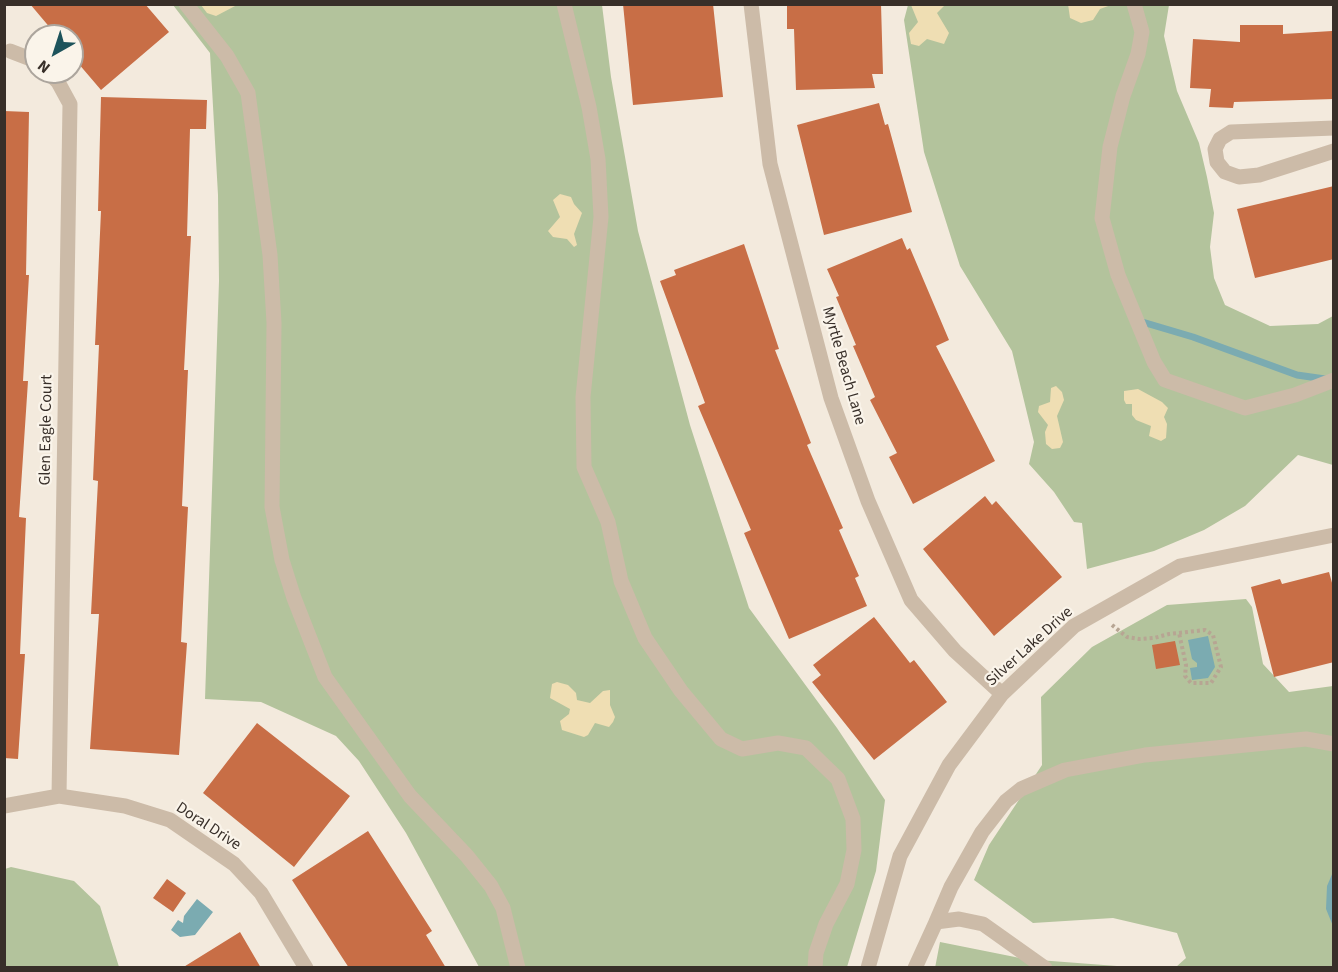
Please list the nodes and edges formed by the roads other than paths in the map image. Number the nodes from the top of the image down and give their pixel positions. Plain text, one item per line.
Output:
1 (186, 4) edge
2 (564, 4) edge
3 (751, 4) edge
4 (1134, 4) edge
5 (10, 51) dead end
6 (24, 56) edge
7 (59, 84) edge
8 (1334, 128) edge
9 (1334, 151) edge
10 (1334, 380) edge
11 (1334, 535) edge
12 (1002, 694) junction
13 (1334, 744) edge
14 (59, 796) junction
15 (4, 806) edge
16 (936, 922) junction
17 (306, 968) edge
18 (518, 968) edge
19 (815, 968) edge
20 (868, 968) edge
21 (915, 968) edge
22 (1045, 968) edge

1 - 18 street
2 - 19 street
3 - 12 street, Myrtle Beach Lane
4 - 10 street
5 - 6 street
7 - 14 street, Glen Eagle Court
8 - 9 street
11 - 12 street, Silver Lake Drive
12 - 20 street, Silver Lake Drive
13 - 16 street
14 - 15 street, Doral Drive
14 - 17 street, Doral Drive
16 - 21 street
16 - 22 street

